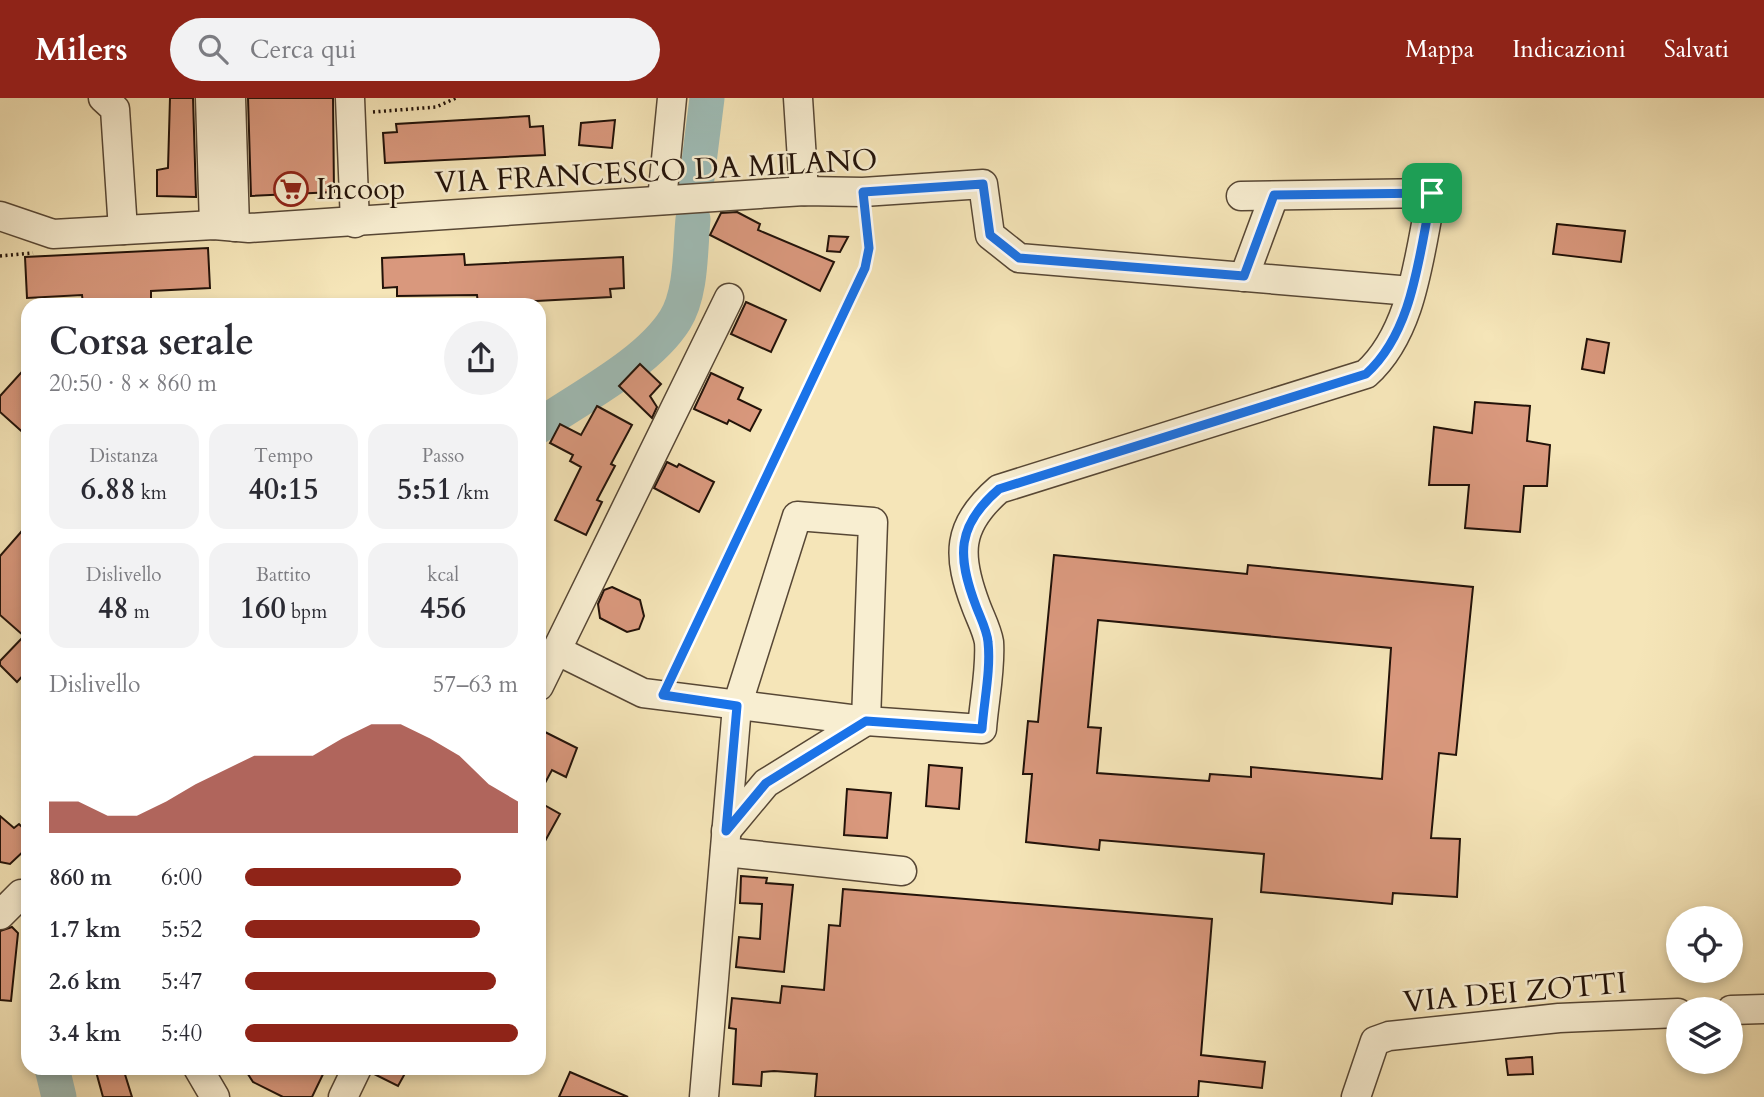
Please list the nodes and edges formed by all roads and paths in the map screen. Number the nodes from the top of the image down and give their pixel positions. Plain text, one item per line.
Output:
1 (103, 98) edge
2 (210, 98) edge
3 (231, 98) edge
4 (456, 98) edge
5 (672, 98) edge
6 (798, 98) edge
7 (351, 106) edge
8 (804, 191) junction
9 (863, 192) junction
10 (1274, 195) junction
11 (1241, 196) dead end
12 (662, 200) junction
13 (0, 217) edge
14 (355, 223) junction
15 (224, 226) junction
16 (123, 230) junction
17 (1244, 276) junction
18 (1411, 291) junction
19 (729, 298) dead end
20 (556, 650) junction
21 (546, 672) edge
22 (663, 695) junction
23 (737, 706) junction
24 (866, 721) junction
25 (726, 841) junction
26 (902, 871) dead end
27 (20, 894) dead end
28 (0, 915) edge
29 (1764, 1009) edge
30 (1743, 1010) edge
31 (1666, 1014) edge
32 (202, 1075) edge
33 (354, 1075) edge
34 (215, 1097) edge
35 (343, 1097) edge
36 (704, 1097) edge
37 (1356, 1097) edge

1 - 16 street
2 - 15 street
3 - 15 street
4 - 7 path
5 - 12 street
6 - 8 street
7 - 14 street
8 - 9 street, VIA FRANCESCO DA MILANO
8 - 12 street, VIA FRANCESCO DA MILANO
9 - 17 street, VIA FRANCESCO DA MILANO
9 - 22 path
10 - 11 street
10 - 17 street
10 - 18 street
12 - 14 street, VIA FRANCESCO DA MILANO
13 - 16 street, VIA FRANCESCO DA MILANO
14 - 15 street, VIA FRANCESCO DA MILANO
15 - 16 street, VIA FRANCESCO DA MILANO
17 - 18 street
18 - 24 street
19 - 20 street
20 - 21 street
20 - 22 street
22 - 23 street
23 - 24 street
23 - 24 street
23 - 25 street
24 - 25 street
25 - 26 street
25 - 36 street
27 - 28 street
29 - 30 street
31 - 37 street, VIA DEI ZOTTI
32 - 34 street
33 - 35 street

